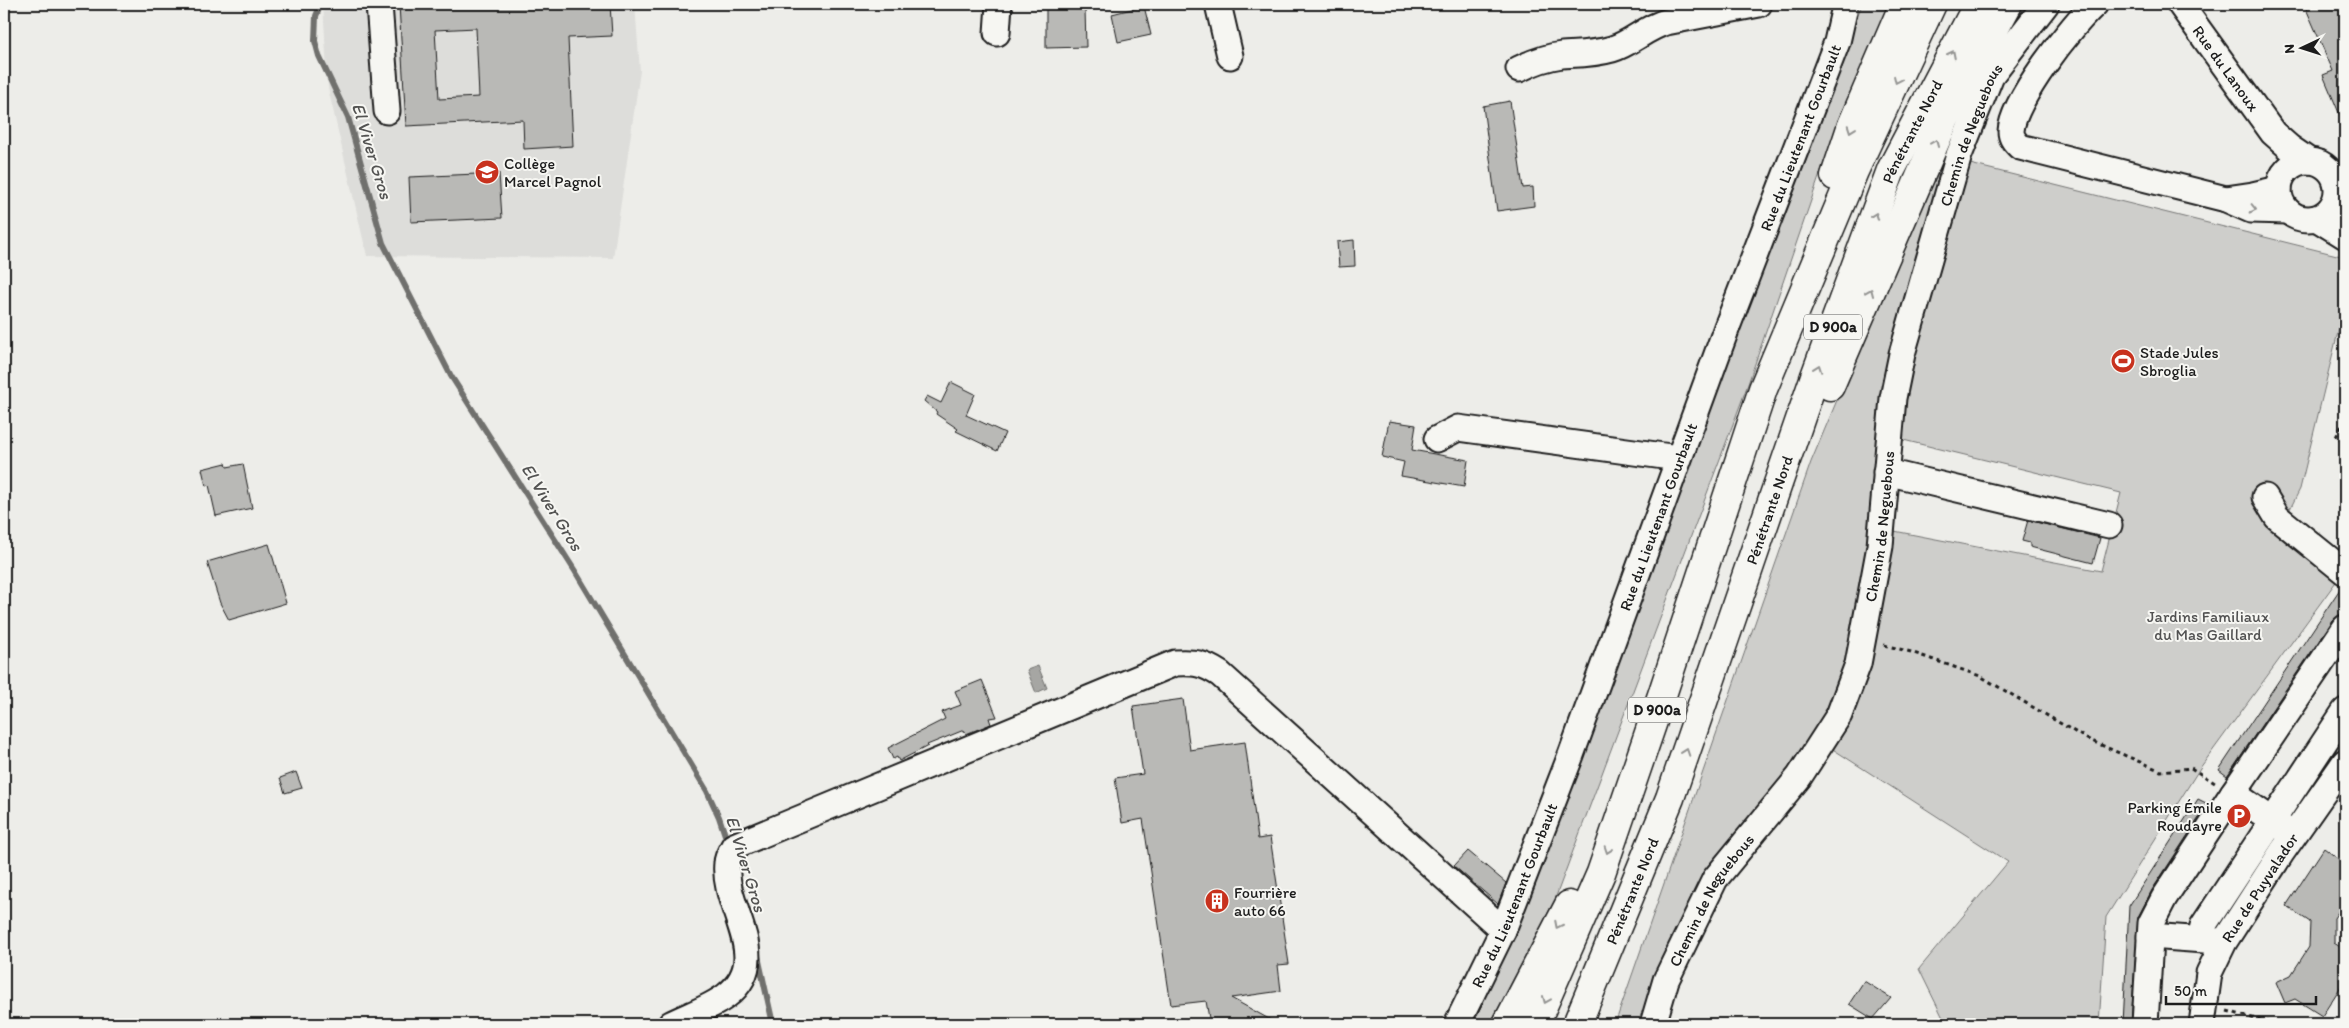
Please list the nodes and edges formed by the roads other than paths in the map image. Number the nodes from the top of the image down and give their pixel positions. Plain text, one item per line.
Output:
1 (379, 4) edge
2 (999, 4) edge
3 (1218, 4) edge
4 (1759, 4) edge
5 (1844, 4) edge
6 (1904, 4) edge
7 (1932, 4) edge
8 (1978, 4) edge
9 (2008, 4) edge
10 (2046, 4) edge
11 (2095, 4) edge
12 (2180, 4) edge
13 (996, 33) dead end
14 (1230, 56) dead end
15 (1519, 69) dead end
16 (387, 111) dead end
17 (2319, 182) edge
18 (2345, 236) edge
19 (1763, 389) junction
20 (1437, 439) dead end
21 (1678, 458) junction
22 (1886, 472) junction
23 (2265, 497) dead end
24 (2109, 525) dead end
25 (2345, 572) edge
26 (2345, 628) edge
27 (1717, 663) junction
28 (2345, 711) edge
29 (2345, 762) edge
30 (2337, 787) edge
31 (2233, 793) junction
32 (1670, 798) junction
33 (2272, 820) junction
34 (2294, 836) junction
35 (1503, 930) junction
36 (2150, 936) junction
37 (2212, 940) junction
38 (2203, 1014) edge
39 (671, 1024) edge
40 (1457, 1024) edge
41 (1507, 1024) edge
42 (1535, 1024) edge
43 (1577, 1024) edge
44 (1596, 1024) edge
45 (1653, 1024) edge
46 (2145, 1024) edge

1 - 16 street
2 - 13 street
3 - 14 street
4 - 15 street
5 - 21 street, Rue du Lieutenant Gourbault
6 -> 19 highway
7 -> 19 highway, D 900a
27 -> 8 highway, Pénétrante Nord / D 900a
27 -> 9 highway
10 - 22 street, Chemin de Neguebous
11 - 17 street
12 - 17 street, Rue du Lanoux
17 - 18 street
19 -> 41 highway
19 -> 42 highway, D 900a
20 - 21 street
21 - 35 street, Rue du Lieutenant Gourbault
22 - 24 street
22 - 45 street, Chemin de Neguebous
23 - 25 street
26 - 31 street
32 -> 27 highway, Pénétrante Nord / D 900a
28 - 33 street
29 - 30 street, Rue de Puyvalador
30 - 34 street, Rue de Puyvalador
31 - 33 street
31 - 36 street
32 - 43 highway, Pénétrante Nord / D 900a
32 - 44 highway
33 - 34 street
33 - 37 street
34 - 37 street, Rue de Puyvalador
35 - 39 street
35 - 40 street, Rue du Lieutenant Gourbault
36 - 37 street
36 - 46 street
37 - 38 street, Rue de Puyvalador

